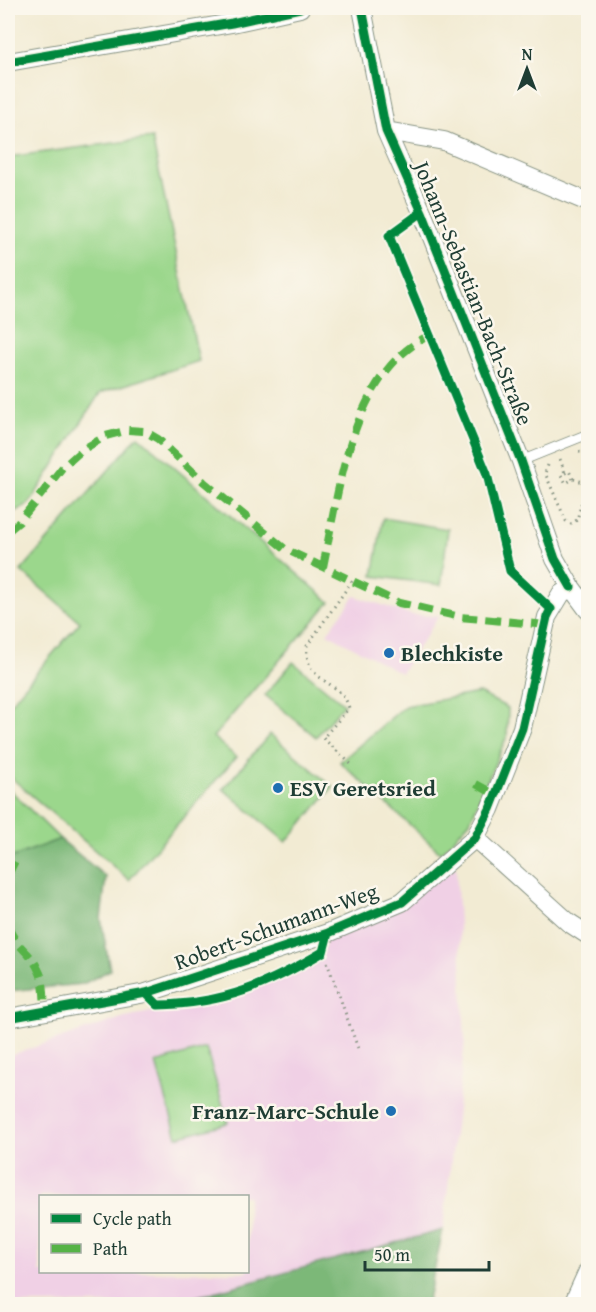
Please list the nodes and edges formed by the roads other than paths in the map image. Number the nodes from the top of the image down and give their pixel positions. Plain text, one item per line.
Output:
1 (300, 8) edge
2 (362, 8) edge
3 (8, 62) edge
4 (386, 131) junction
5 (588, 202) edge
6 (588, 434) edge
7 (521, 461) junction
8 (571, 587) junction
9 (588, 610) edge
10 (475, 838) junction
11 (328, 933) junction
12 (588, 935) edge
13 (146, 993) junction
14 (8, 1018) edge
15 (588, 1271) edge
16 (573, 1305) edge

1 - 3 street
2 - 4 street, Johann-Sebastian-Bach-Straße
4 - 5 street
4 - 7 street, Johann-Sebastian-Bach-Straße
6 - 7 lane
7 - 8 street, Johann-Sebastian-Bach-Straße
8 - 9 street, Johann-Sebastian-Bach-Straße
8 - 10 street, Robert-Schumann-Weg
10 - 11 street, Robert-Schumann-Weg
10 - 12 street
11 - 13 street, Robert-Schumann-Weg
11 - 13 lane
13 - 14 street, Robert-Schumann-Weg
15 - 16 street

